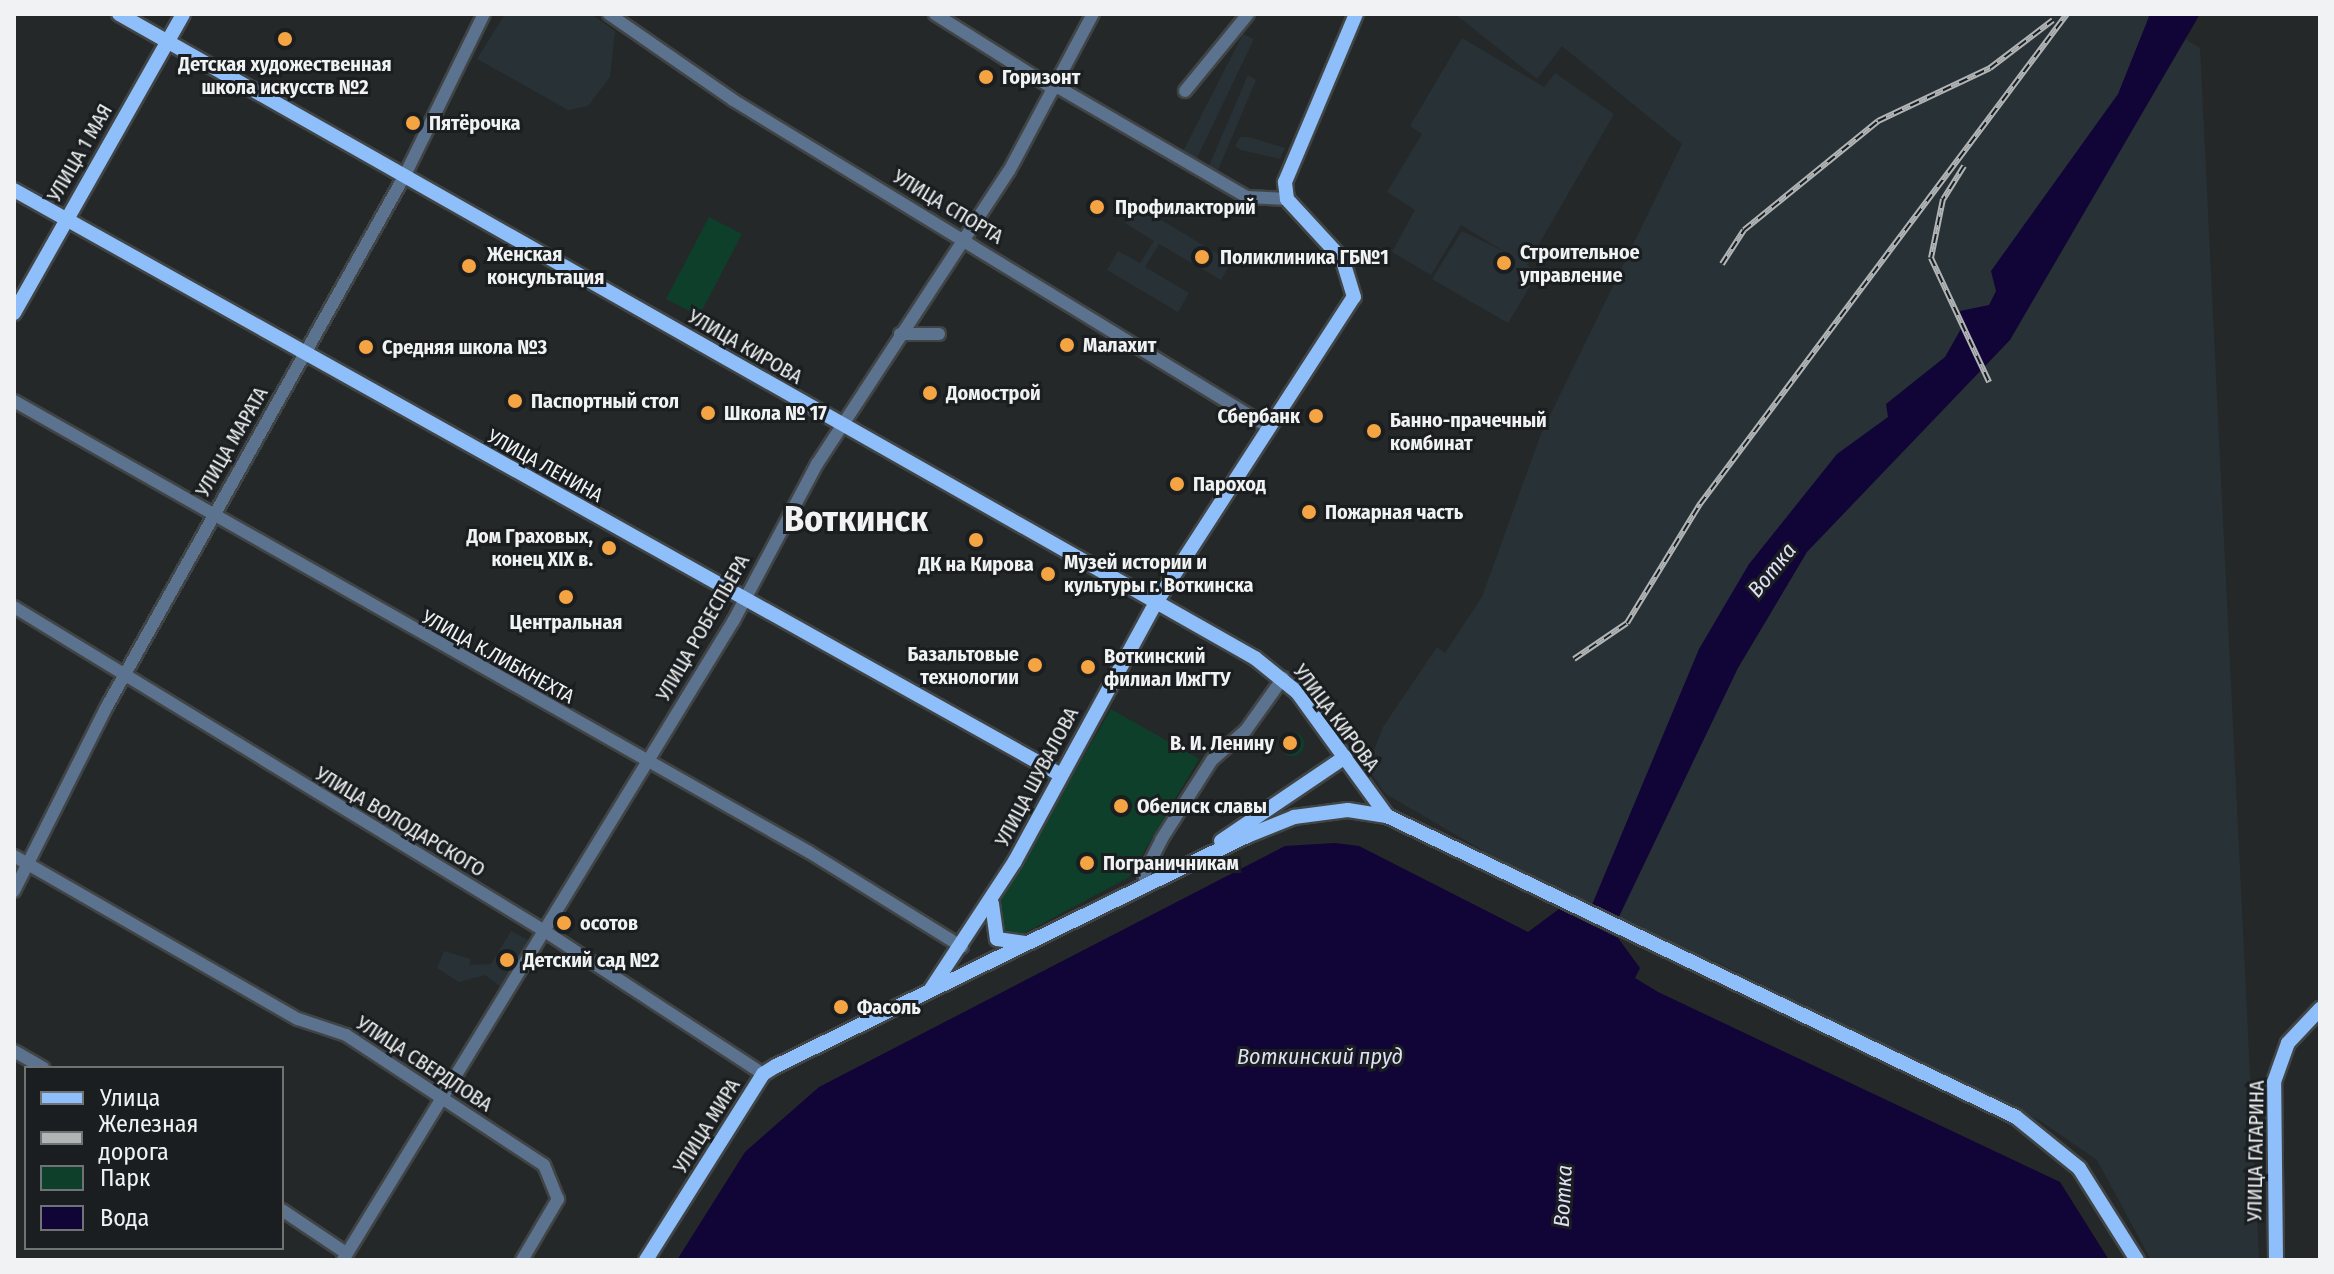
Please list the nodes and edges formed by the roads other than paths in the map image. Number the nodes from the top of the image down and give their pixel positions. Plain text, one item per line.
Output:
1 (119, 14) edge
2 (183, 14) edge
3 (484, 14) edge
4 (609, 14) edge
5 (935, 14) edge
6 (1093, 14) edge
7 (1248, 14) edge
8 (1356, 14) edge
9 (168, 42) junction
10 (1055, 88) junction
11 (1185, 91) dead end
12 (405, 175) junction
13 (14, 190) edge
14 (1287, 199) junction
15 (65, 218) junction
16 (965, 241) junction
17 (14, 313) edge
18 (900, 334) junction
19 (939, 334) dead end
20 (306, 354) junction
21 (14, 401) edge
22 (842, 425) junction
23 (1270, 428) junction
24 (211, 518) junction
25 (745, 600) junction
26 (1157, 601) junction
27 (14, 607) edge
28 (126, 675) junction
29 (1283, 678) junction
30 (1345, 757) junction
31 (646, 763) junction
32 (1059, 774) junction
33 (1387, 816) junction
34 (14, 856) edge
35 (28, 864) junction
36 (1184, 866) junction
37 (1147, 886) junction
38 (14, 891) edge
39 (992, 900) junction
40 (543, 930) junction
41 (1035, 943) junction
42 (962, 947) junction
43 (916, 1003) junction
44 (2320, 1009) edge
45 (14, 1051) edge
46 (40, 1066) edge
47 (763, 1074) junction
48 (439, 1099) junction
49 (284, 1212) edge
50 (344, 1257) edge
51 (522, 1260) edge
52 (646, 1260) edge
53 (2137, 1260) edge
54 (2276, 1260) edge

1 - 9 main road, УЛИЦА КИРОВА
2 - 9 main road, УЛИЦА 1 МАЯ
3 - 12 street, УЛИЦА МАРАТА
4 - 16 street, УЛИЦА СПОРТА
5 - 10 street
6 - 10 street, УЛИЦА РОБЕСПЬЕРА
7 - 11 street
8 - 14 main road
9 - 12 main road, УЛИЦА КИРОВА
9 - 15 main road, УЛИЦА 1 МАЯ
10 - 14 street
10 - 16 street, УЛИЦА РОБЕСПЬЕРА
12 - 20 street, УЛИЦА МАРАТА
12 - 22 main road, УЛИЦА КИРОВА
13 - 15 main road, УЛИЦА ЛЕНИНА
14 - 23 main road, УЛИЦА ШУВАЛОВА
15 - 17 main road, УЛИЦА 1 МАЯ
15 - 20 main road, УЛИЦА ЛЕНИНА
16 - 18 street, УЛИЦА РОБЕСПЬЕРА
16 - 23 street, УЛИЦА СПОРТА
18 - 19 street
18 - 22 street, УЛИЦА РОБЕСПЬЕРА
20 - 24 street, УЛИЦА МАРАТА
20 - 25 main road, УЛИЦА ЛЕНИНА
21 - 24 street, УЛИЦА К.ЛИБКНЕХТА
22 - 25 street, УЛИЦА РОБЕСПЬЕРА
22 - 26 main road, УЛИЦА КИРОВА
23 - 26 main road, УЛИЦА ШУВАЛОВА
24 - 28 street, УЛИЦА МАРАТА
24 - 31 street, УЛИЦА К.ЛИБКНЕХТА
25 - 31 street, УЛИЦА РОБЕСПЬЕРА
25 - 32 main road, УЛИЦА ЛЕНИНА
26 - 29 main road, УЛИЦА КИРОВА
26 - 32 main road, УЛИЦА ШУВАЛОВА
27 - 28 street, УЛИЦА ВОЛОДАРСКОГО
28 - 35 street, УЛИЦА МАРАТА
28 - 40 street, УЛИЦА ВОЛОДАРСКОГО
29 - 30 main road, УЛИЦА КИРОВА
29 - 37 street
30 - 33 main road, УЛИЦА КИРОВА
30 - 36 main road
31 - 40 street, УЛИЦА РОБЕСПЬЕРА
31 - 42 street, УЛИЦА К.ЛИБКНЕХТА
32 - 39 main road, УЛИЦА ШУВАЛОВА
33 - 36 main road, УЛИЦА МИРА
33 - 53 main road
34 - 35 street, УЛИЦА СВЕРДЛОВА
35 - 38 street, УЛИЦА МАРАТА
35 - 48 street, УЛИЦА СВЕРДЛОВА
36 - 37 main road, УЛИЦА МИРА
37 - 41 main road, УЛИЦА МИРА
39 - 41 main road
39 - 42 main road, УЛИЦА МИРА
40 - 47 street, УЛИЦА ВОЛОДАРСКОГО
40 - 48 street, УЛИЦА РОБЕСПЬЕРА
41 - 43 main road, УЛИЦА МИРА
42 - 43 main road, УЛИЦА МИРА
43 - 47 main road, УЛИЦА МИРА
44 - 54 main road, УЛИЦА ГАГАРИНА
45 - 46 street
47 - 52 main road, УЛИЦА МИРА
48 - 50 street, УЛИЦА РОБЕСПЬЕРА
48 - 51 street, УЛИЦА СВЕРДЛОВА
49 - 50 street

